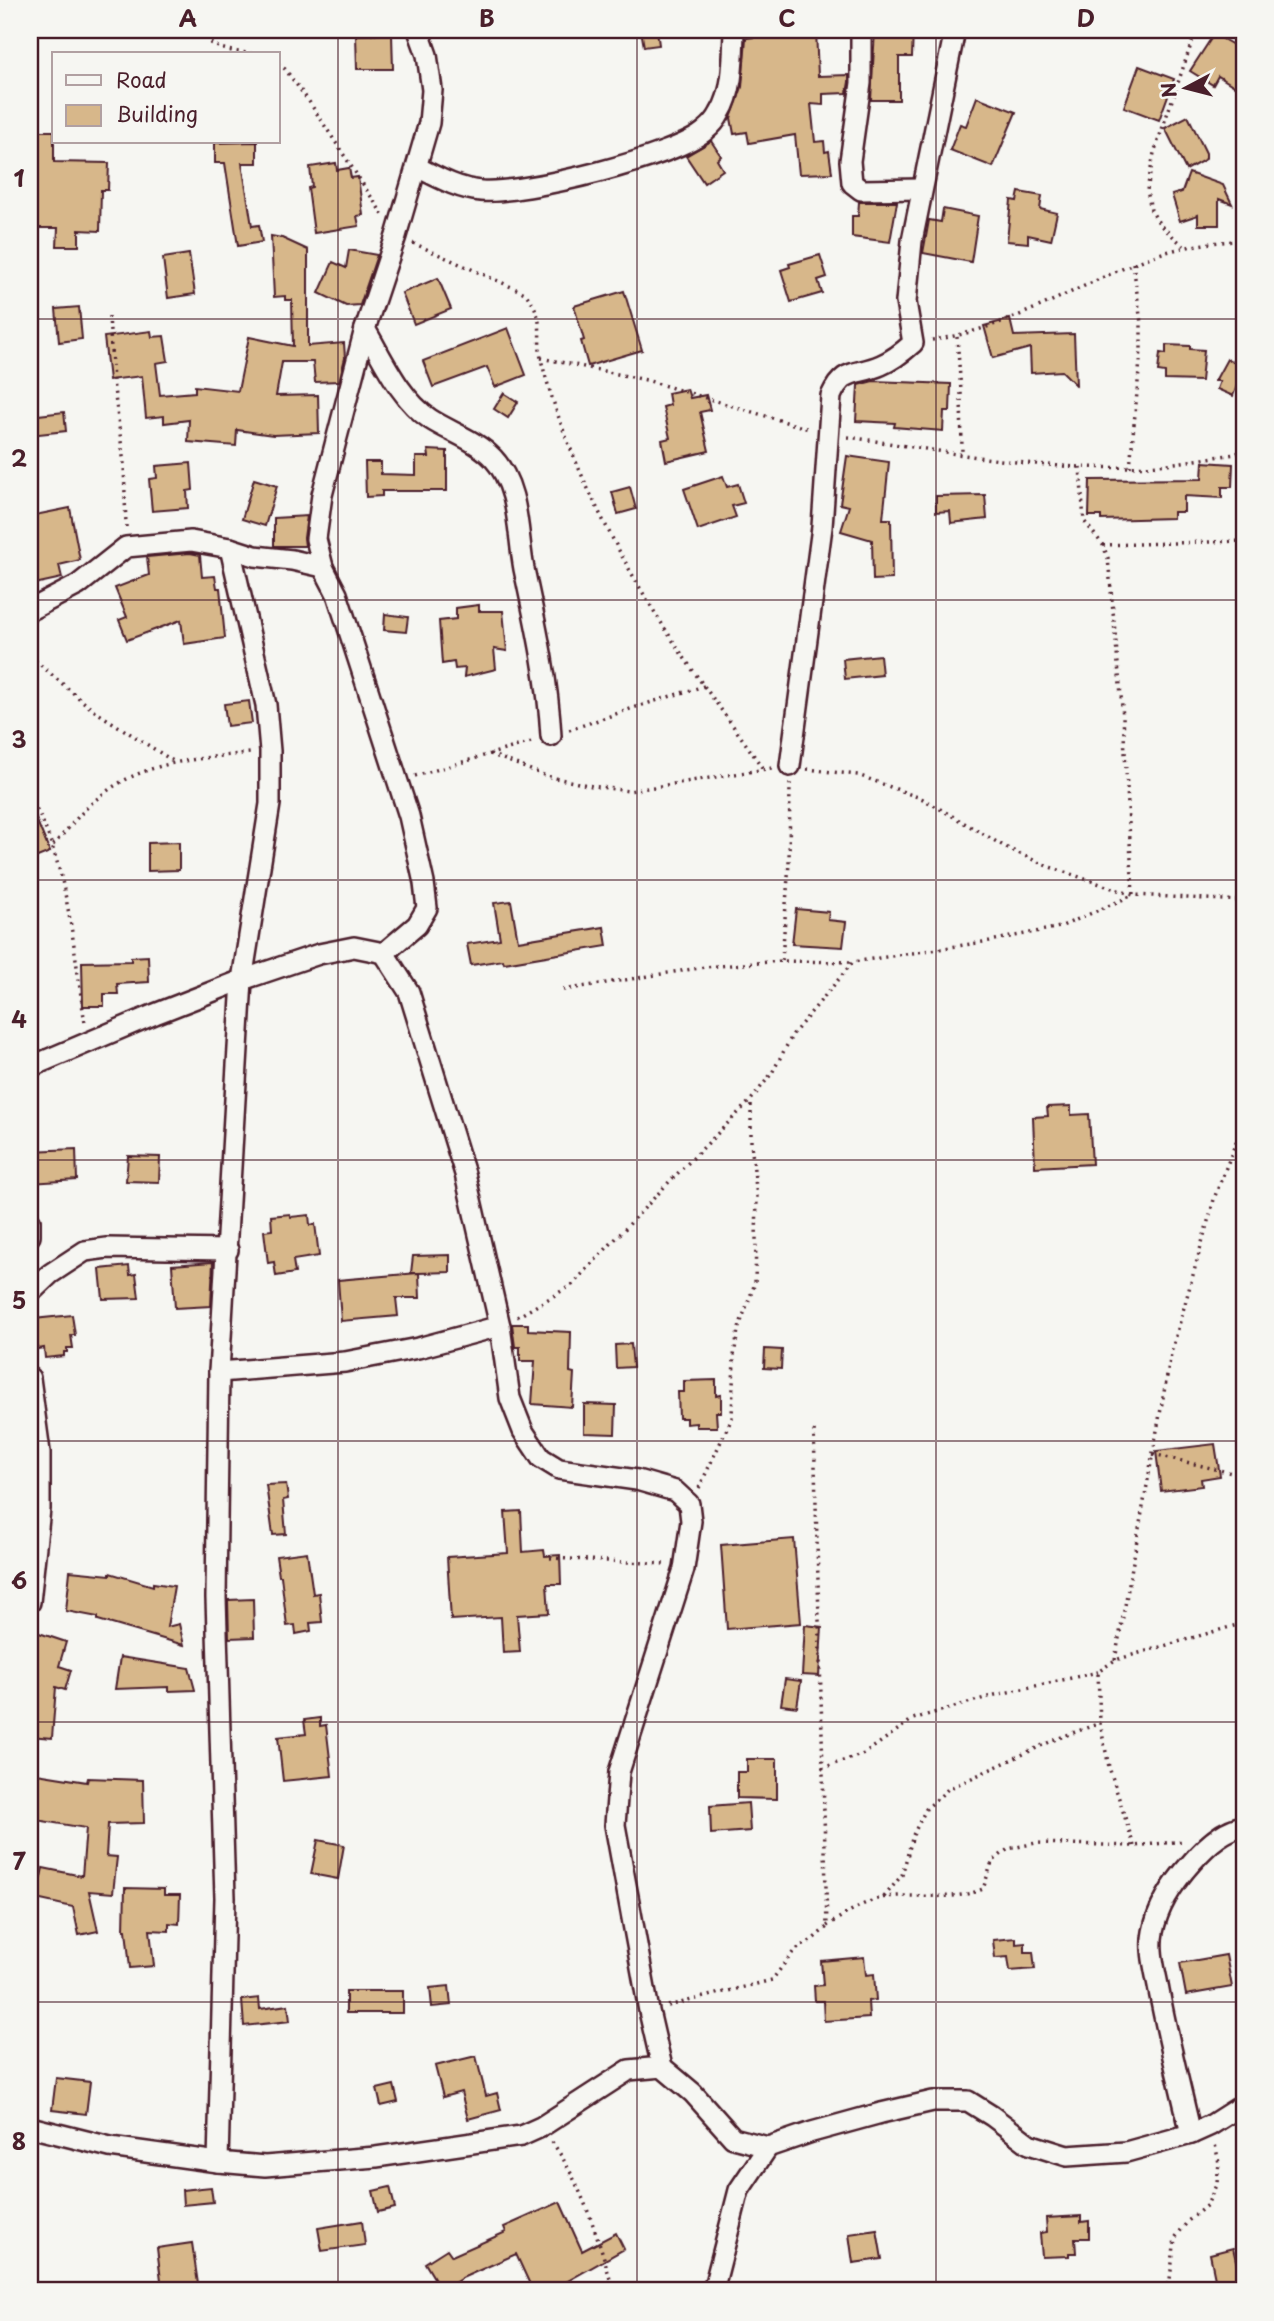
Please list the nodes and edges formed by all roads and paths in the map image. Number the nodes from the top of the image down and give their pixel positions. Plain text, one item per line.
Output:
1 (207, 30) edge
2 (418, 30) edge
3 (734, 30) edge
4 (861, 30) edge
5 (955, 30) edge
6 (1196, 30) edge
7 (228, 52) edge
8 (280, 65) edge
9 (417, 167) junction
10 (921, 190) junction
11 (396, 236) junction
12 (1244, 241) edge
13 (1184, 246) junction
14 (1133, 263) junction
15 (109, 316) dead end
16 (365, 329) junction
17 (957, 337) junction
18 (912, 343) junction
19 (541, 358) junction
20 (828, 435) junction
21 (1244, 450) edge
22 (962, 453) junction
23 (1080, 467) junction
24 (1130, 467) junction
25 (1244, 541) edge
26 (1103, 545) junction
27 (126, 547) junction
28 (230, 548) junction
29 (323, 567) junction
30 (30, 610) edge
31 (30, 656) edge
32 (551, 736) dead end
33 (270, 751) junction
34 (490, 754) dead end
35 (173, 761) junction
36 (790, 766) junction
37 (763, 769) junction
38 (30, 797) edge
39 (53, 846) junction
40 (1133, 895) junction
41 (1244, 901) edge
42 (384, 953) junction
43 (782, 961) junction
44 (853, 962) junction
45 (242, 980) junction
46 (564, 990) dead end
47 (88, 1042) junction
48 (30, 1067) edge
49 (751, 1100) junction
50 (1244, 1121) edge
51 (30, 1221) edge
52 (30, 1236) edge
53 (228, 1250) junction
54 (30, 1293) edge
55 (500, 1326) junction
56 (219, 1372) junction
57 (30, 1378) edge
58 (814, 1427) dead end
59 (1153, 1454) junction
60 (1244, 1476) edge
61 (689, 1504) junction
62 (550, 1558) dead end
63 (684, 1569) junction
64 (30, 1602) edge
65 (1244, 1623) edge
66 (1115, 1661) junction
67 (1098, 1672) junction
68 (1100, 1723) junction
69 (822, 1768) junction
70 (1244, 1826) edge
71 (1219, 1838) junction
72 (1134, 1846) junction
73 (884, 1898) junction
74 (827, 1927) junction
75 (649, 2011) junction
76 (662, 2067) junction
77 (1244, 2104) edge
78 (1211, 2125) junction
79 (30, 2127) edge
80 (541, 2127) junction
81 (1191, 2133) junction
82 (768, 2147) junction
83 (218, 2162) junction
84 (613, 2291) edge
85 (713, 2291) edge
86 (1164, 2291) edge

1 - 7 path
2 - 9 street
3 - 9 street
4 - 10 street
5 - 10 street
6 - 13 path
8 - 11 path
9 - 11 street
10 - 18 street
11 - 16 street
11 - 19 path
12 - 13 path
13 - 14 path
14 - 17 path
14 - 24 path
15 - 27 path
16 - 29 street
16 - 32 street
17 - 18 path
17 - 22 path
18 - 20 street
19 - 20 path
19 - 37 path
20 - 22 path
20 - 36 street
21 - 24 path
22 - 23 path
23 - 24 path
23 - 26 path
25 - 26 path
26 - 40 path
27 - 28 street
27 - 30 street
28 - 29 street
28 - 33 street
29 - 42 street
31 - 35 path
33 - 35 path
33 - 45 street
34 - 37 path
35 - 39 path
36 - 37 path
36 - 40 path
36 - 43 path
38 - 39 path
39 - 47 path
40 - 41 path
40 - 44 path
42 - 45 street
42 - 55 street
43 - 44 path
43 - 46 path
44 - 49 path
45 - 47 street
45 - 53 street
47 - 48 street
49 - 55 path
49 - 61 path
50 - 59 path
51 - 52 street
53 - 54 street
53 - 56 street
55 - 56 street
55 - 61 street
56 - 83 street
57 - 64 street
58 - 69 path
59 - 60 path
59 - 66 path
61 - 63 street
62 - 63 path
63 - 75 street
65 - 66 path
66 - 67 path
67 - 68 path
67 - 69 path
68 - 72 path
68 - 73 path
69 - 74 path
70 - 71 street
71 - 72 path
71 - 81 street
72 - 73 path
73 - 74 path
74 - 75 path
75 - 76 street
76 - 80 street
76 - 82 street
77 - 78 street
78 - 81 street
78 - 86 path
79 - 83 street
80 - 83 street
80 - 84 path
81 - 82 street
82 - 85 street

